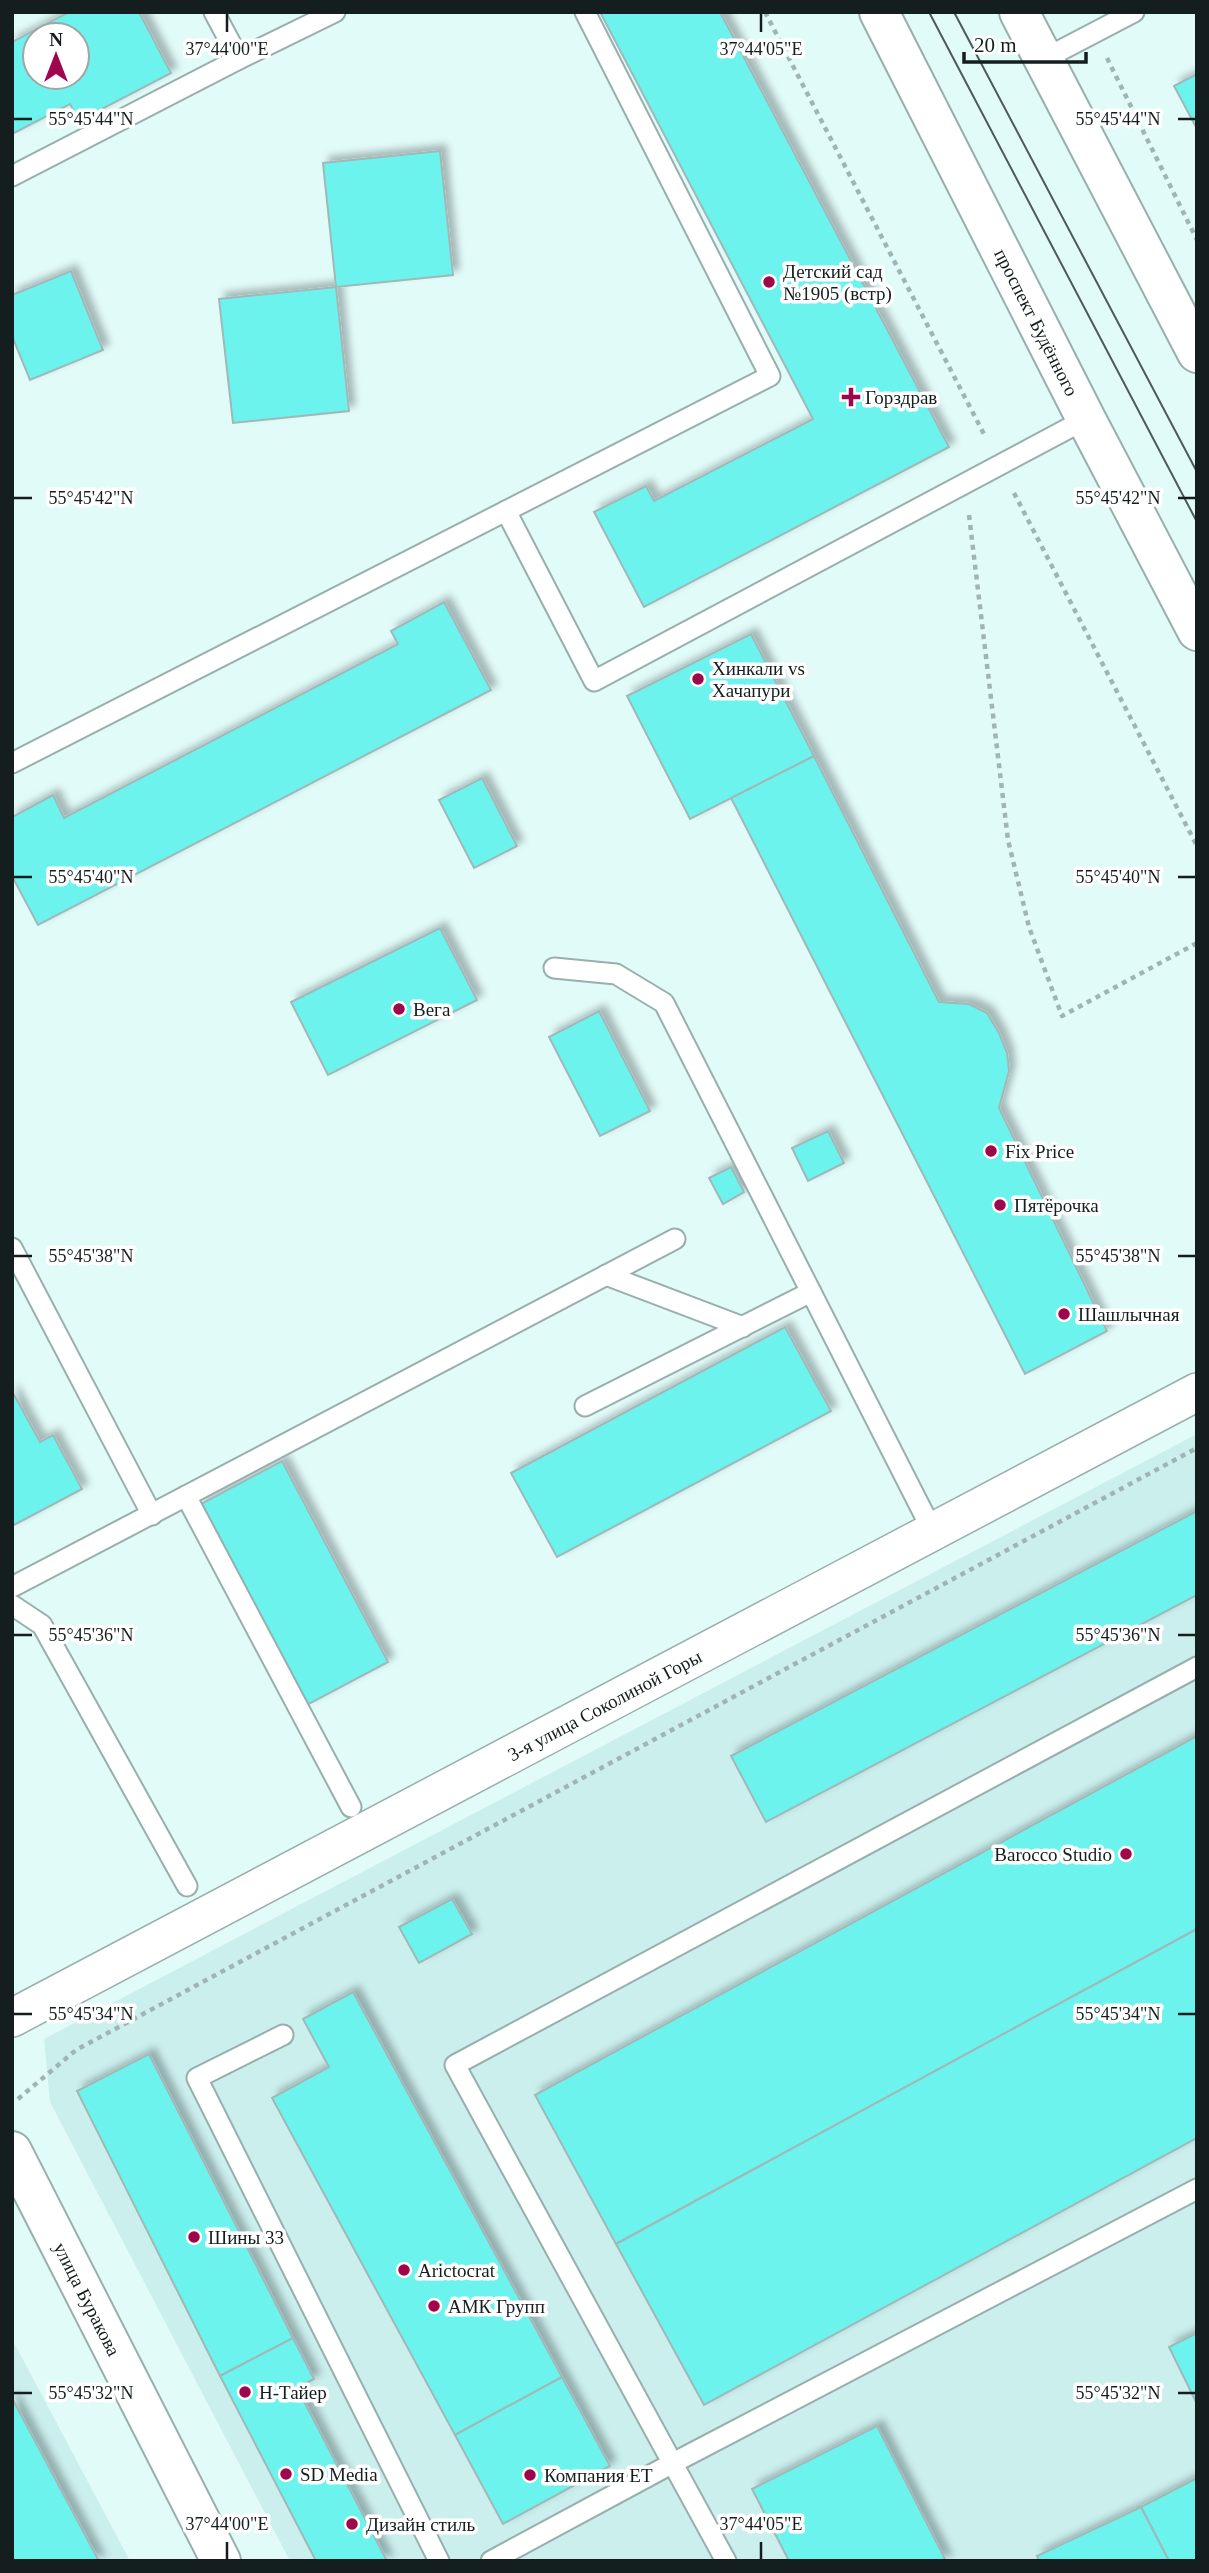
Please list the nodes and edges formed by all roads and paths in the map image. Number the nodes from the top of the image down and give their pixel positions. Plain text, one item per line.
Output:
1 (214, 12) edge
2 (335, 12) edge
3 (585, 12) edge
4 (765, 12) edge
5 (879, 12) edge
6 (1019, 12) edge
7 (1133, 12) edge
8 (1094, 33) junction
9 (239, 59) junction
10 (1044, 59) junction
11 (12, 176) edge
12 (1197, 240) edge
13 (1197, 353) edge
14 (1086, 419) junction
15 (999, 464) junction
16 (966, 483) junction
17 (506, 512) junction
18 (1197, 631) edge
19 (12, 763) edge
20 (1197, 846) edge
21 (1197, 943) edge
22 (554, 968) dead end
23 (675, 1239) dead end
24 (12, 1248) edge
25 (606, 1275) junction
26 (811, 1292) junction
27 (743, 1326) junction
28 (1197, 1392) edge
29 (585, 1406) dead end
30 (1197, 1448) edge
31 (186, 1496) junction
32 (152, 1515) junction
33 (933, 1532) junction
34 (12, 1587) edge
35 (12, 1605) edge
36 (1197, 1667) edge
37 (351, 1807) dead end
38 (187, 1886) dead end
39 (12, 2018) edge
40 (282, 2035) dead end
41 (18, 2099) dead end
42 (12, 2151) edge
43 (1197, 2189) edge
44 (673, 2463) junction
45 (221, 2561) edge
46 (439, 2561) edge
47 (491, 2561) edge
48 (726, 2561) edge

1 - 9 lane
2 - 9 lane
3 - 17 lane
4 - 15 path
5 - 14 main road, проспект Будённого
6 - 10 main road
7 - 8 lane
8 - 10 lane
8 - 12 path
9 - 11 lane
10 - 13 main road
14 - 15 lane
14 - 18 main road, проспект Будённого
15 - 16 lane
15 - 20 path
16 - 17 lane
16 - 21 path
17 - 19 lane
22 - 26 lane
23 - 25 lane
24 - 32 lane
25 - 27 lane
25 - 31 lane
26 - 27 lane
26 - 33 lane
27 - 29 lane
28 - 33 street, 3-я улица Соколиной Горы
30 - 41 path
31 - 32 lane
31 - 37 lane
32 - 34 lane
33 - 39 street, 3-я улица Соколиной Горы
35 - 38 lane
36 - 44 lane
40 - 46 lane
42 - 45 main road, улица Буракова
43 - 44 lane
44 - 47 lane
44 - 48 lane

